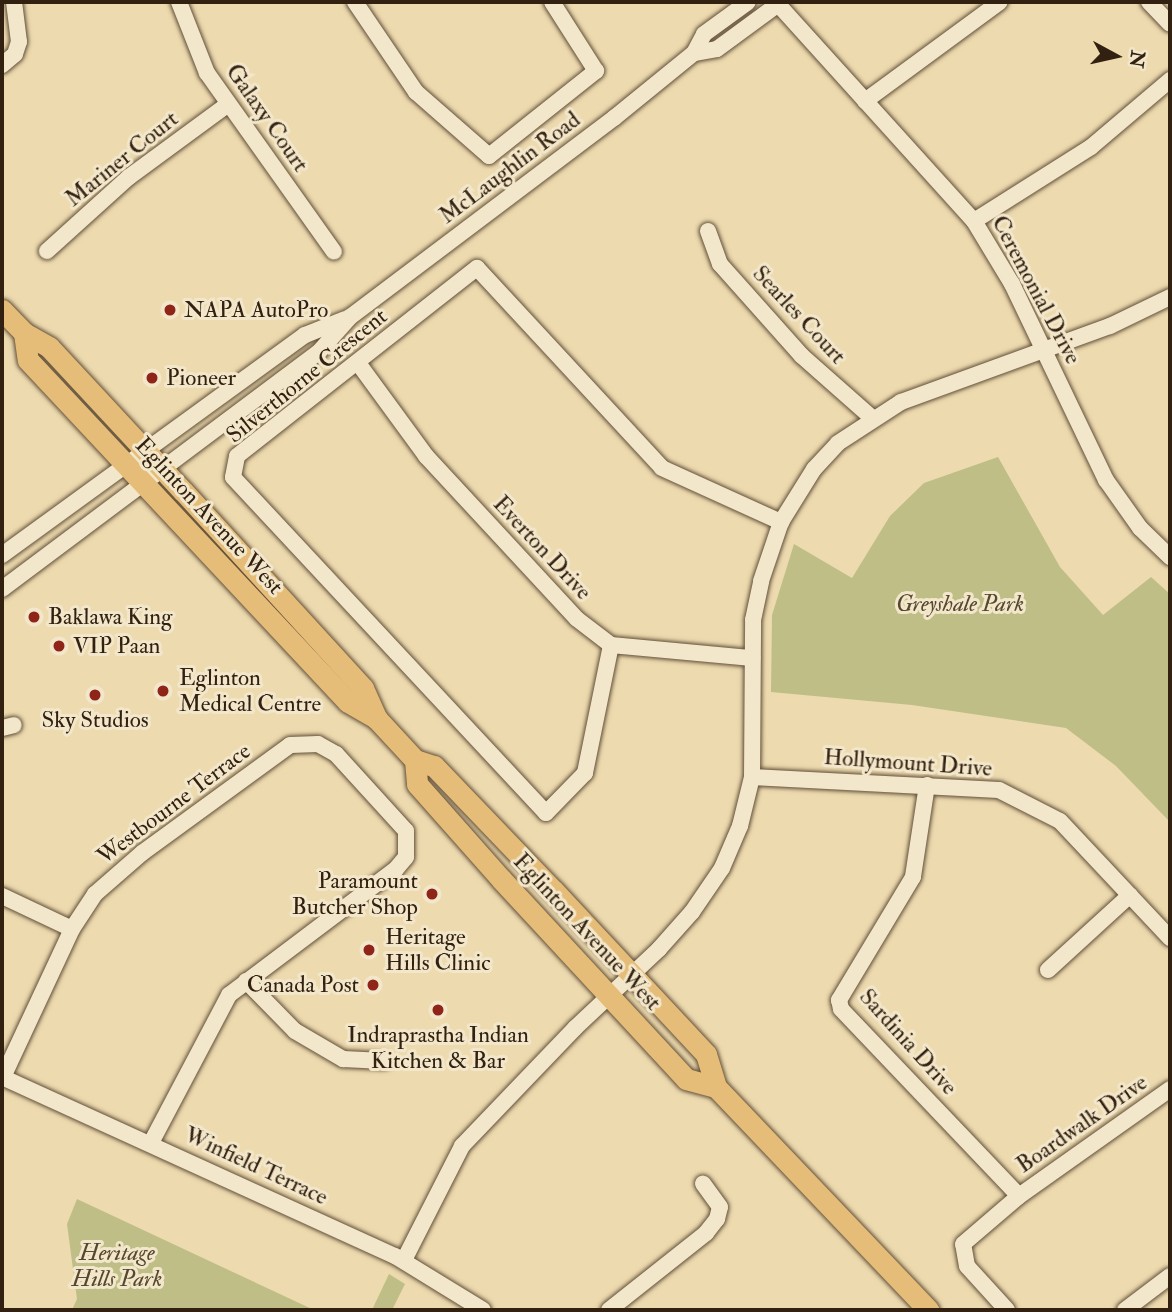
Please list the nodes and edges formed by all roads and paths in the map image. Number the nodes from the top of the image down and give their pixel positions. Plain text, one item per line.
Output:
1 (15, 2) edge
2 (179, 2) edge
3 (355, 2) edge
4 (552, 2) edge
5 (748, 2) edge
6 (1000, 2) edge
7 (1149, 2) edge
8 (778, 3) edge
9 (1170, 24) edge
10 (694, 53) junction
11 (2, 65) edge
12 (1170, 80) edge
13 (865, 101) junction
14 (227, 105) junction
15 (974, 221) junction
16 (708, 231) dead end
17 (47, 251) dead end
18 (334, 252) dead end
19 (1170, 297) edge
20 (2, 310) edge
21 (350, 317) junction
22 (24, 333) junction
23 (1043, 349) junction
24 (358, 363) junction
25 (872, 418) junction
26 (145, 450) junction
27 (125, 464) junction
28 (164, 470) junction
29 (144, 485) junction
30 (781, 522) junction
31 (2, 555) edge
32 (1170, 557) edge
33 (2, 589) edge
34 (611, 645) junction
35 (752, 658) junction
36 (377, 719) junction
37 (415, 760) junction
38 (752, 777) junction
39 (927, 785) junction
40 (1130, 895) junction
41 (2, 896) edge
42 (72, 929) junction
43 (1170, 938) edge
44 (1048, 970) dead end
45 (632, 974) junction
46 (246, 981) junction
47 (609, 995) junction
48 (384, 1062) dead end
49 (2, 1077) edge
50 (716, 1087) junction
51 (1170, 1089) edge
52 (151, 1143) junction
53 (703, 1184) dead end
54 (1019, 1196) junction
55 (404, 1260) junction
56 (1170, 1276) edge
57 (484, 1310) edge
58 (609, 1310) edge
59 (928, 1310) edge
60 (1007, 1310) edge
61 (1125, 1310) edge

1 - 11 street
2 - 14 street, Galaxy Court
3 - 4 street
5 - 10 street, McLaughlin Road
6 - 13 street
7 - 9 street
8 - 10 street, McLaughlin Road
8 - 13 street, Ceremonial Drive
10 - 21 street, McLaughlin Road
12 - 15 street
13 - 15 street, Ceremonial Drive
14 - 17 street, Mariner Court
14 - 18 street, Galaxy Court
15 - 23 street, Ceremonial Drive
16 - 25 street, Searles Court
19 - 23 street
20 - 22 main road, Eglinton Avenue West
21 - 26 street, McLaughlin Road
21 - 28 street, McLaughlin Road
22 - 26 main road, Eglinton Avenue West
22 - 27 main road, Eglinton Avenue West
23 - 25 street
23 - 32 street, Ceremonial Drive
24 - 30 street, Silverthorne Crescent
24 - 34 street, Everton Drive
24 - 34 street, Silverthorne Crescent
25 - 30 street
26 - 27 street, McLaughlin Road
26 - 28 main road, Eglinton Avenue West
27 - 29 main road, Eglinton Avenue West
27 - 31 street, McLaughlin Road
28 - 29 street, McLaughlin Road
28 - 36 main road, Eglinton Avenue West
29 - 33 street, McLaughlin Road
29 - 36 main road, Eglinton Avenue West
30 - 35 street
34 - 35 street
35 - 38 street
36 - 37 main road, Eglinton Avenue West
37 - 45 main road, Eglinton Avenue West
37 - 47 main road, Eglinton Avenue West
38 - 39 street, Hollymount Drive
38 - 45 street
39 - 40 street, Hollymount Drive
39 - 54 street, Sardinia Drive
40 - 43 street, Hollymount Drive
40 - 44 street
41 - 42 street
42 - 46 street, Westbourne Terrace
42 - 49 street, Westbourne Terrace
45 - 47 street
45 - 50 main road, Eglinton Avenue West
46 - 48 street
46 - 52 street, Westbourne Terrace
47 - 50 main road, Eglinton Avenue West
47 - 55 street
49 - 52 street, Winfield Terrace
50 - 59 main road, Eglinton Avenue West
51 - 54 street, Boardwalk Drive
52 - 55 street, Winfield Terrace
53 - 58 street
54 - 60 street, Boardwalk Drive
55 - 57 street, Winfield Terrace
56 - 61 street

